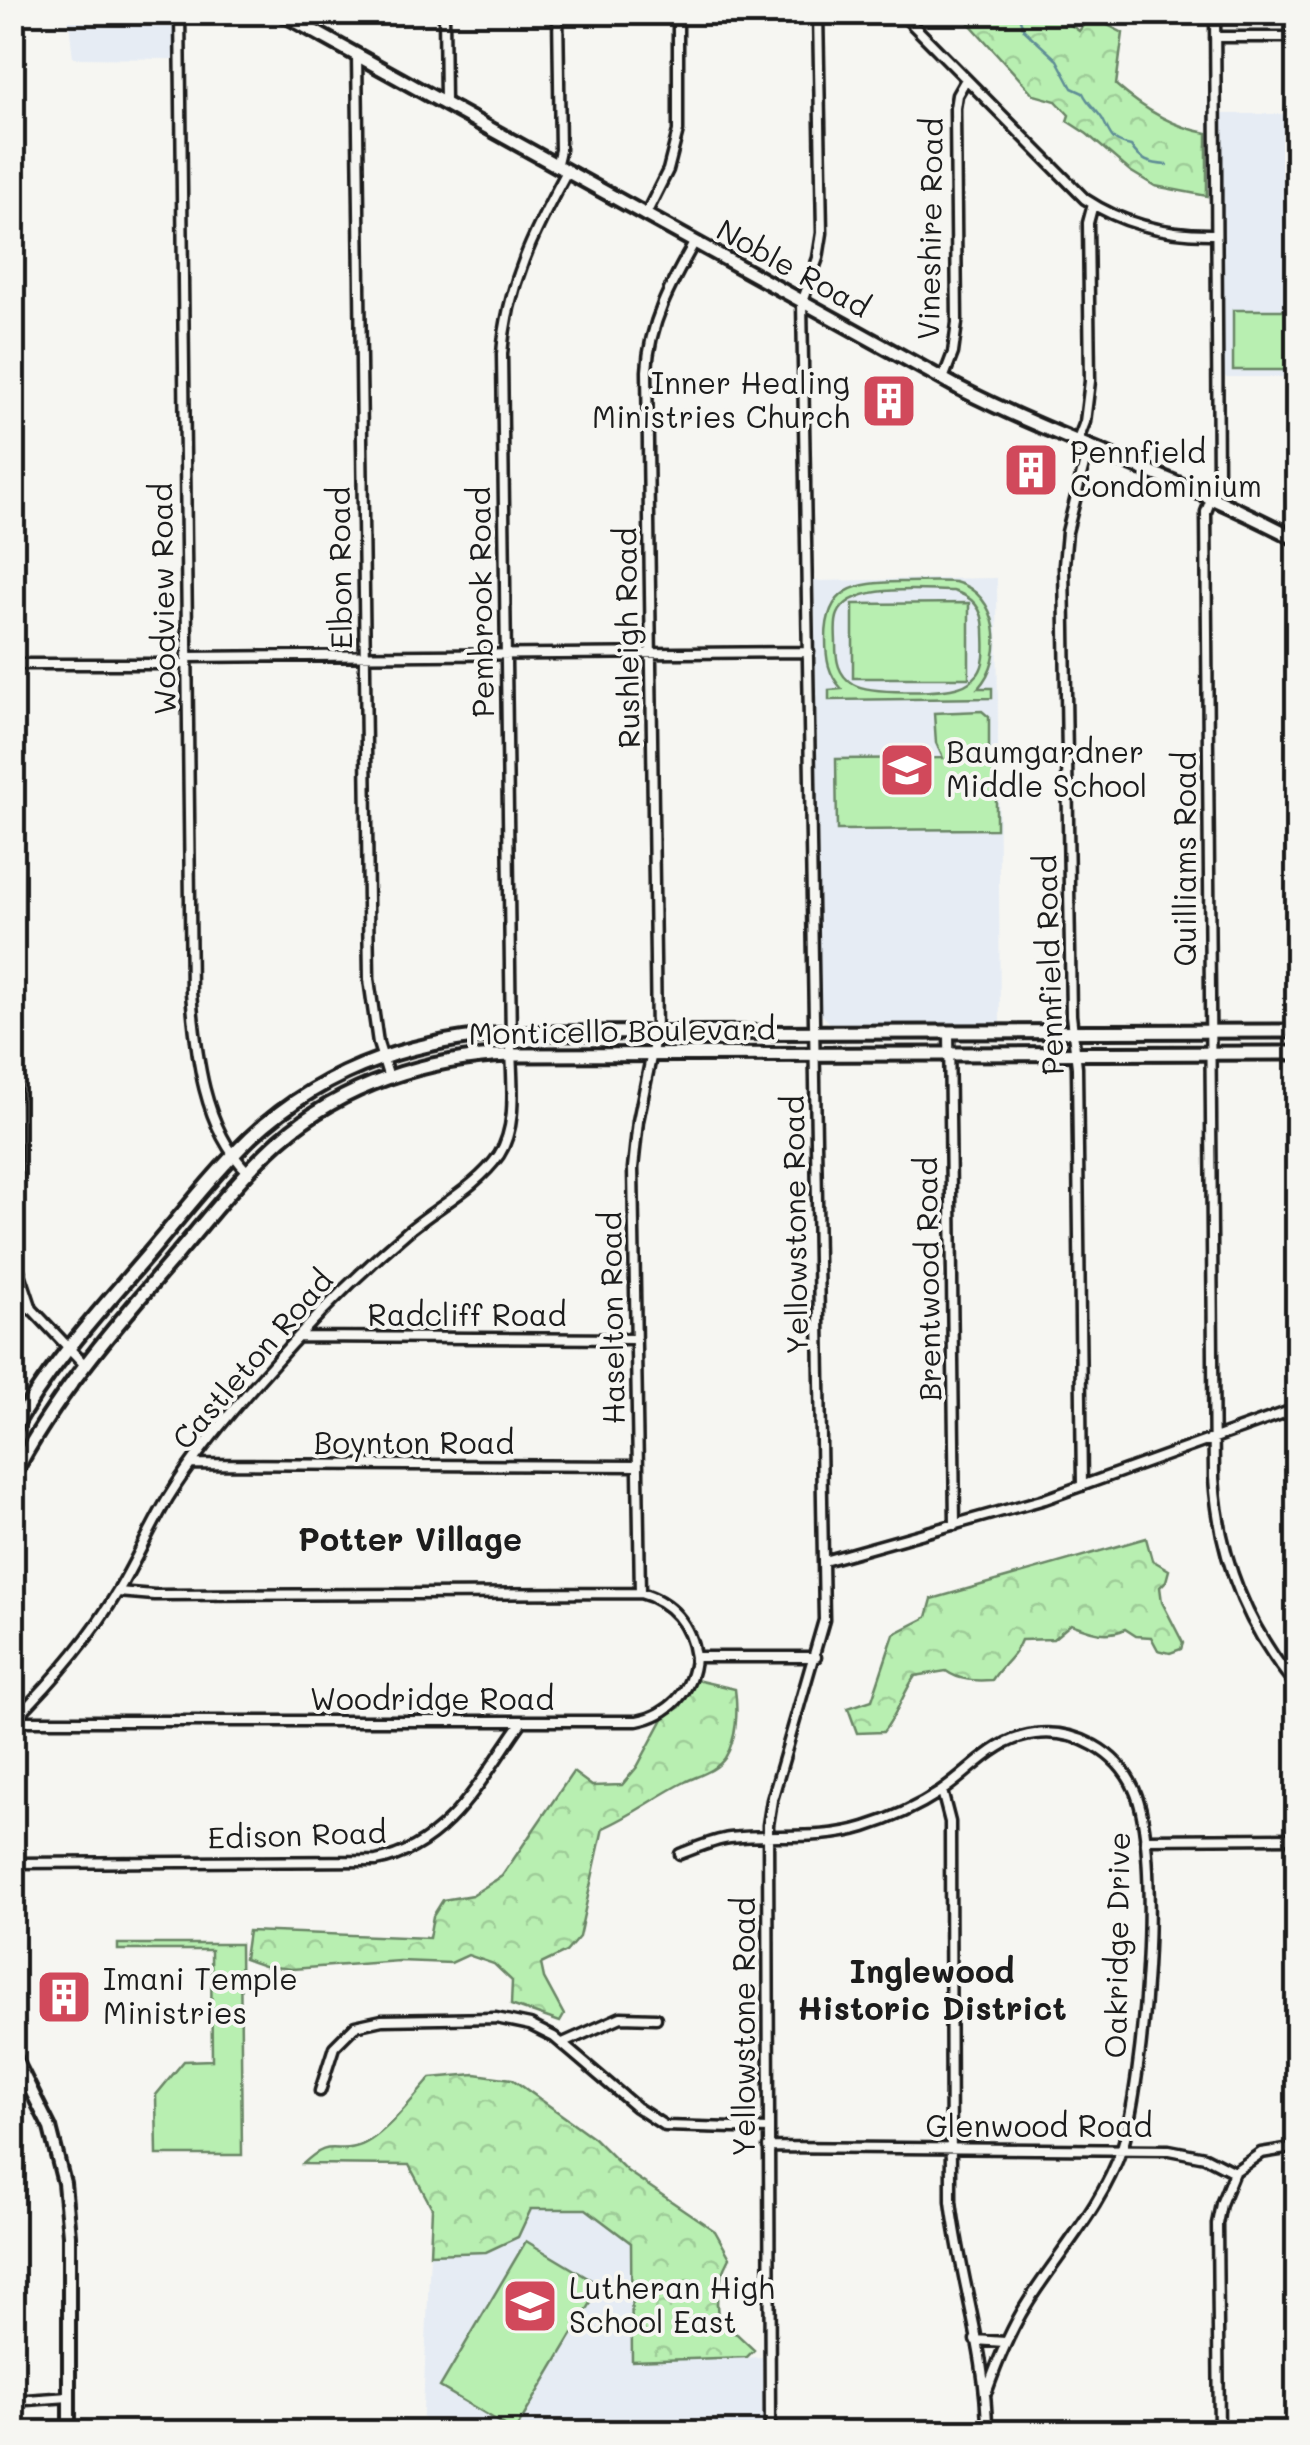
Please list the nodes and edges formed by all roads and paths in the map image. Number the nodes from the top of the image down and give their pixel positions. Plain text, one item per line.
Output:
1 (180, 12) edge
2 (279, 12) edge
3 (444, 12) edge
4 (558, 12) edge
5 (678, 12) edge
6 (818, 12) edge
7 (900, 12) edge
8 (1215, 12) edge
9 (1215, 36) junction
10 (1298, 37) edge
11 (356, 55) junction
12 (965, 81) junction
13 (445, 104) junction
14 (561, 170) junction
15 (1093, 204) junction
16 (645, 216) junction
17 (1216, 234) junction
18 (694, 242) junction
19 (802, 302) junction
20 (943, 379) junction
21 (1083, 442) junction
22 (1212, 496) junction
23 (1298, 540) edge
24 (809, 652) junction
25 (650, 653) junction
26 (365, 654) junction
27 (505, 654) junction
28 (186, 660) junction
29 (13, 661) edge
30 (14, 786) edge
31 (14, 915) edge
32 (1210, 1031) junction
33 (1298, 1031) edge
34 (815, 1032) junction
35 (949, 1032) junction
36 (1072, 1032) junction
37 (511, 1044) junction
38 (655, 1044) junction
39 (15, 1046) edge
40 (1077, 1053) junction
41 (1210, 1053) junction
42 (1298, 1053) edge
43 (816, 1054) junction
44 (949, 1054) junction
45 (382, 1057) junction
46 (389, 1078) junction
47 (232, 1157) junction
48 (14, 1168) edge
49 (248, 1172) junction
50 (12, 1309) edge
51 (32, 1309) junction
52 (298, 1337) junction
53 (636, 1338) junction
54 (66, 1349) junction
55 (84, 1364) junction
56 (1298, 1408) edge
57 (12, 1432) edge
58 (1213, 1439) junction
59 (191, 1464) junction
60 (638, 1466) junction
61 (14, 1470) edge
62 (1082, 1486) junction
63 (954, 1525) junction
64 (824, 1561) junction
65 (118, 1592) junction
66 (640, 1593) junction
67 (696, 1657) junction
68 (816, 1657) junction
69 (1298, 1688) edge
70 (13, 1722) edge
71 (521, 1722) junction
72 (942, 1791) junction
73 (768, 1838) junction
74 (1298, 1838) edge
75 (1145, 1840) junction
76 (680, 1854) dead end
77 (12, 1863) edge
78 (656, 2018) dead end
79 (563, 2043) junction
80 (12, 2052) edge
81 (320, 2092) dead end
82 (768, 2129) junction
83 (1298, 2147) edge
84 (768, 2148) junction
85 (950, 2148) junction
86 (1122, 2148) junction
87 (1234, 2172) junction
88 (975, 2340) junction
89 (1005, 2342) junction
90 (987, 2391) junction
91 (69, 2397) junction
92 (12, 2401) edge
93 (69, 2432) edge
94 (770, 2432) edge
95 (987, 2432) edge
96 (1219, 2432) edge

1 - 28 street, Woodview Road
2 - 11 main road, Noble Road
3 - 13 street
4 - 14 street
5 - 16 street
6 - 19 street, Yellowstone Road
7 - 12 street
8 - 9 street, Quilliams Road
9 - 10 street
9 - 17 street, Quilliams Road
11 - 13 main road, Noble Road
11 - 26 street, Elbon Road
12 - 15 street
12 - 20 street, Vineshire Road
13 - 14 main road, Noble Road
14 - 16 main road, Noble Road
14 - 27 street, Pembrook Road
15 - 17 street
15 - 21 street, Pennfield Road
16 - 18 main road, Noble Road
17 - 22 street, Quilliams Road
18 - 19 main road, Noble Road
18 - 25 street, Rushleigh Road
19 - 20 main road, Noble Road
19 - 24 street, Yellowstone Road
20 - 21 main road, Noble Road
21 - 22 main road, Noble Road
21 - 36 street, Pennfield Road
22 - 23 main road, Noble Road
22 - 32 street, Quilliams Road
24 - 25 street
24 - 34 street, Yellowstone Road
25 - 27 street
25 - 38 street, Rushleigh Road
26 - 27 street
26 - 28 street
26 - 45 street, Elbon Road
27 - 37 street, Pembrook Road
28 - 29 street
28 - 47 street, Woodview Road
29 - 30 street
30 - 31 street
31 - 39 street
32 - 33 main road, Monticello Boulevard
32 - 36 main road, Monticello Boulevard
32 - 41 street, Quilliams Road
34 - 35 main road, Monticello Boulevard
34 - 38 main road, Monticello Boulevard
34 - 43 street, Yellowstone Road
35 - 36 main road, Monticello Boulevard
35 - 44 street, Brentwood Road
36 - 40 street, Pennfield Road
37 - 38 main road, Monticello Boulevard
37 - 38 main road, Monticello Boulevard
37 - 45 main road, Monticello Boulevard
37 - 46 main road, Monticello Boulevard
37 - 52 street, Castleton Road
38 - 43 main road, Monticello Boulevard
38 - 53 street, Haselton Road
39 - 48 street
40 - 41 main road, Monticello Boulevard
40 - 44 main road, Monticello Boulevard
40 - 62 street, Pennfield Road
41 - 42 main road, Monticello Boulevard
41 - 58 street, Quilliams Road
43 - 44 main road, Monticello Boulevard
43 - 64 street, Yellowstone Road
44 - 63 street, Brentwood Road
45 - 46 street, Elbon Road
45 - 47 main road, Monticello Boulevard
46 - 49 main road, Monticello Boulevard
47 - 49 street, Woodview Road
47 - 54 main road, Monticello Boulevard
48 - 51 street
49 - 55 main road, Monticello Boulevard
50 - 51 street
51 - 54 street
52 - 53 street, Radcliff Road
52 - 59 street, Castleton Road
53 - 60 street, Haselton Road
54 - 55 street
54 - 57 main road, Monticello Boulevard
55 - 61 main road, Monticello Boulevard
56 - 58 street
58 - 62 street
58 - 69 street, Quilliams Road
59 - 60 street, Boynton Road
59 - 65 street, Castleton Road
60 - 66 street, Haselton Road
62 - 63 street
63 - 64 street
64 - 68 street, Yellowstone Road
65 - 66 street
65 - 70 street, Castleton Road
66 - 67 street
67 - 68 street
67 - 71 street, Woodridge Road
68 - 73 street, Yellowstone Road
70 - 71 street, Woodridge Road
71 - 77 street, Edison Road
72 - 73 street, Oakridge Drive
72 - 75 street, Oakridge Drive
72 - 85 street
73 - 76 street, Oakridge Drive
73 - 82 street, Yellowstone Road
74 - 75 street
75 - 86 street, Oakridge Drive
78 - 79 street
79 - 81 street
79 - 82 street
80 - 91 street
82 - 84 street, Yellowstone Road
83 - 87 street
84 - 85 street, Glenwood Road
84 - 94 street, Yellowstone Road
85 - 86 street, Glenwood Road
85 - 88 street
86 - 87 street, Glenwood Road
86 - 89 street, Oakridge Drive
87 - 96 street
88 - 89 street
88 - 90 street
89 - 90 street, Oakridge Drive
90 - 95 street
91 - 92 street
91 - 93 street

